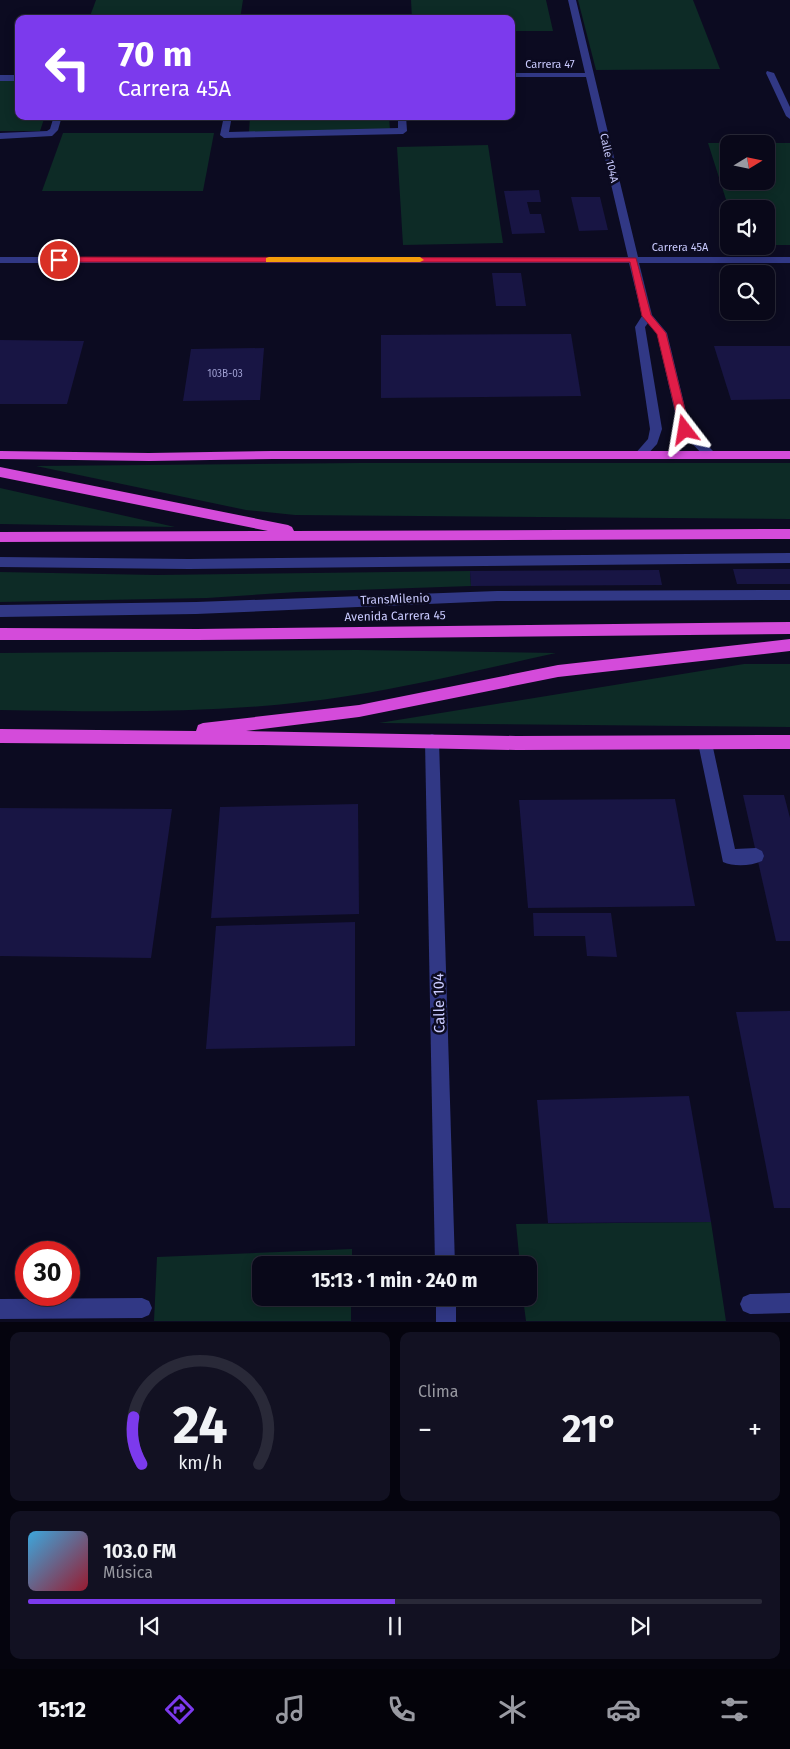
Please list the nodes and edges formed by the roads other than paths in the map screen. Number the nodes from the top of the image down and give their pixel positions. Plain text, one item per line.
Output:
1 (572, 0) edge
2 (770, 74) dead end
3 (515, 75) edge
4 (590, 75) junction
5 (0, 78) edge
6 (15, 78) edge
7 (790, 116) edge
8 (57, 120) edge
9 (227, 120) edge
10 (402, 120) edge
11 (0, 136) edge
12 (0, 260) edge
13 (633, 260) junction
14 (790, 260) edge
15 (646, 316) junction
16 (640, 455) junction
17 (710, 455) junction
18 (790, 455) edge
19 (0, 456) edge
20 (0, 472) edge
21 (790, 534) edge
22 (318, 536) junction
23 (0, 537) edge
24 (790, 558) edge
25 (0, 562) edge
26 (790, 595) edge
27 (0, 611) edge
28 (790, 628) edge
29 (0, 634) edge
30 (790, 644) edge
31 (0, 736) edge
32 (146, 737) junction
33 (432, 741) junction
34 (705, 742) junction
35 (790, 744) edge
36 (756, 856) dead end
37 (445, 1256) edge
38 (790, 1303) edge
39 (750, 1304) dead end
40 (446, 1306) edge
41 (142, 1308) dead end
42 (0, 1309) edge
43 (446, 1322) edge

1 - 4 street, Calle 104A
2 - 7 street
3 - 4 street, Carrera 47
4 - 13 street, Calle 104A
5 - 6 street
8 - 11 street
9 - 10 street
12 - 13 street, Carrera 45A
13 - 14 street, Carrera 45A
13 - 15 street, Calle 104A
15 - 16 street, Calle 104A
15 - 17 street, Calle 104A
16 - 17 highway
16 - 19 highway
17 - 18 highway
20 - 22 highway
21 - 22 highway
22 - 23 highway
24 - 25 street
26 - 27 street, TransMilenio
28 - 29 highway, Avenida Carrera 45
30 - 32 highway
31 - 32 highway
32 - 33 highway
33 - 34 highway
33 - 37 street, Calle 104
34 - 35 highway
34 - 36 street
38 - 39 street
40 - 43 street
41 - 42 street

